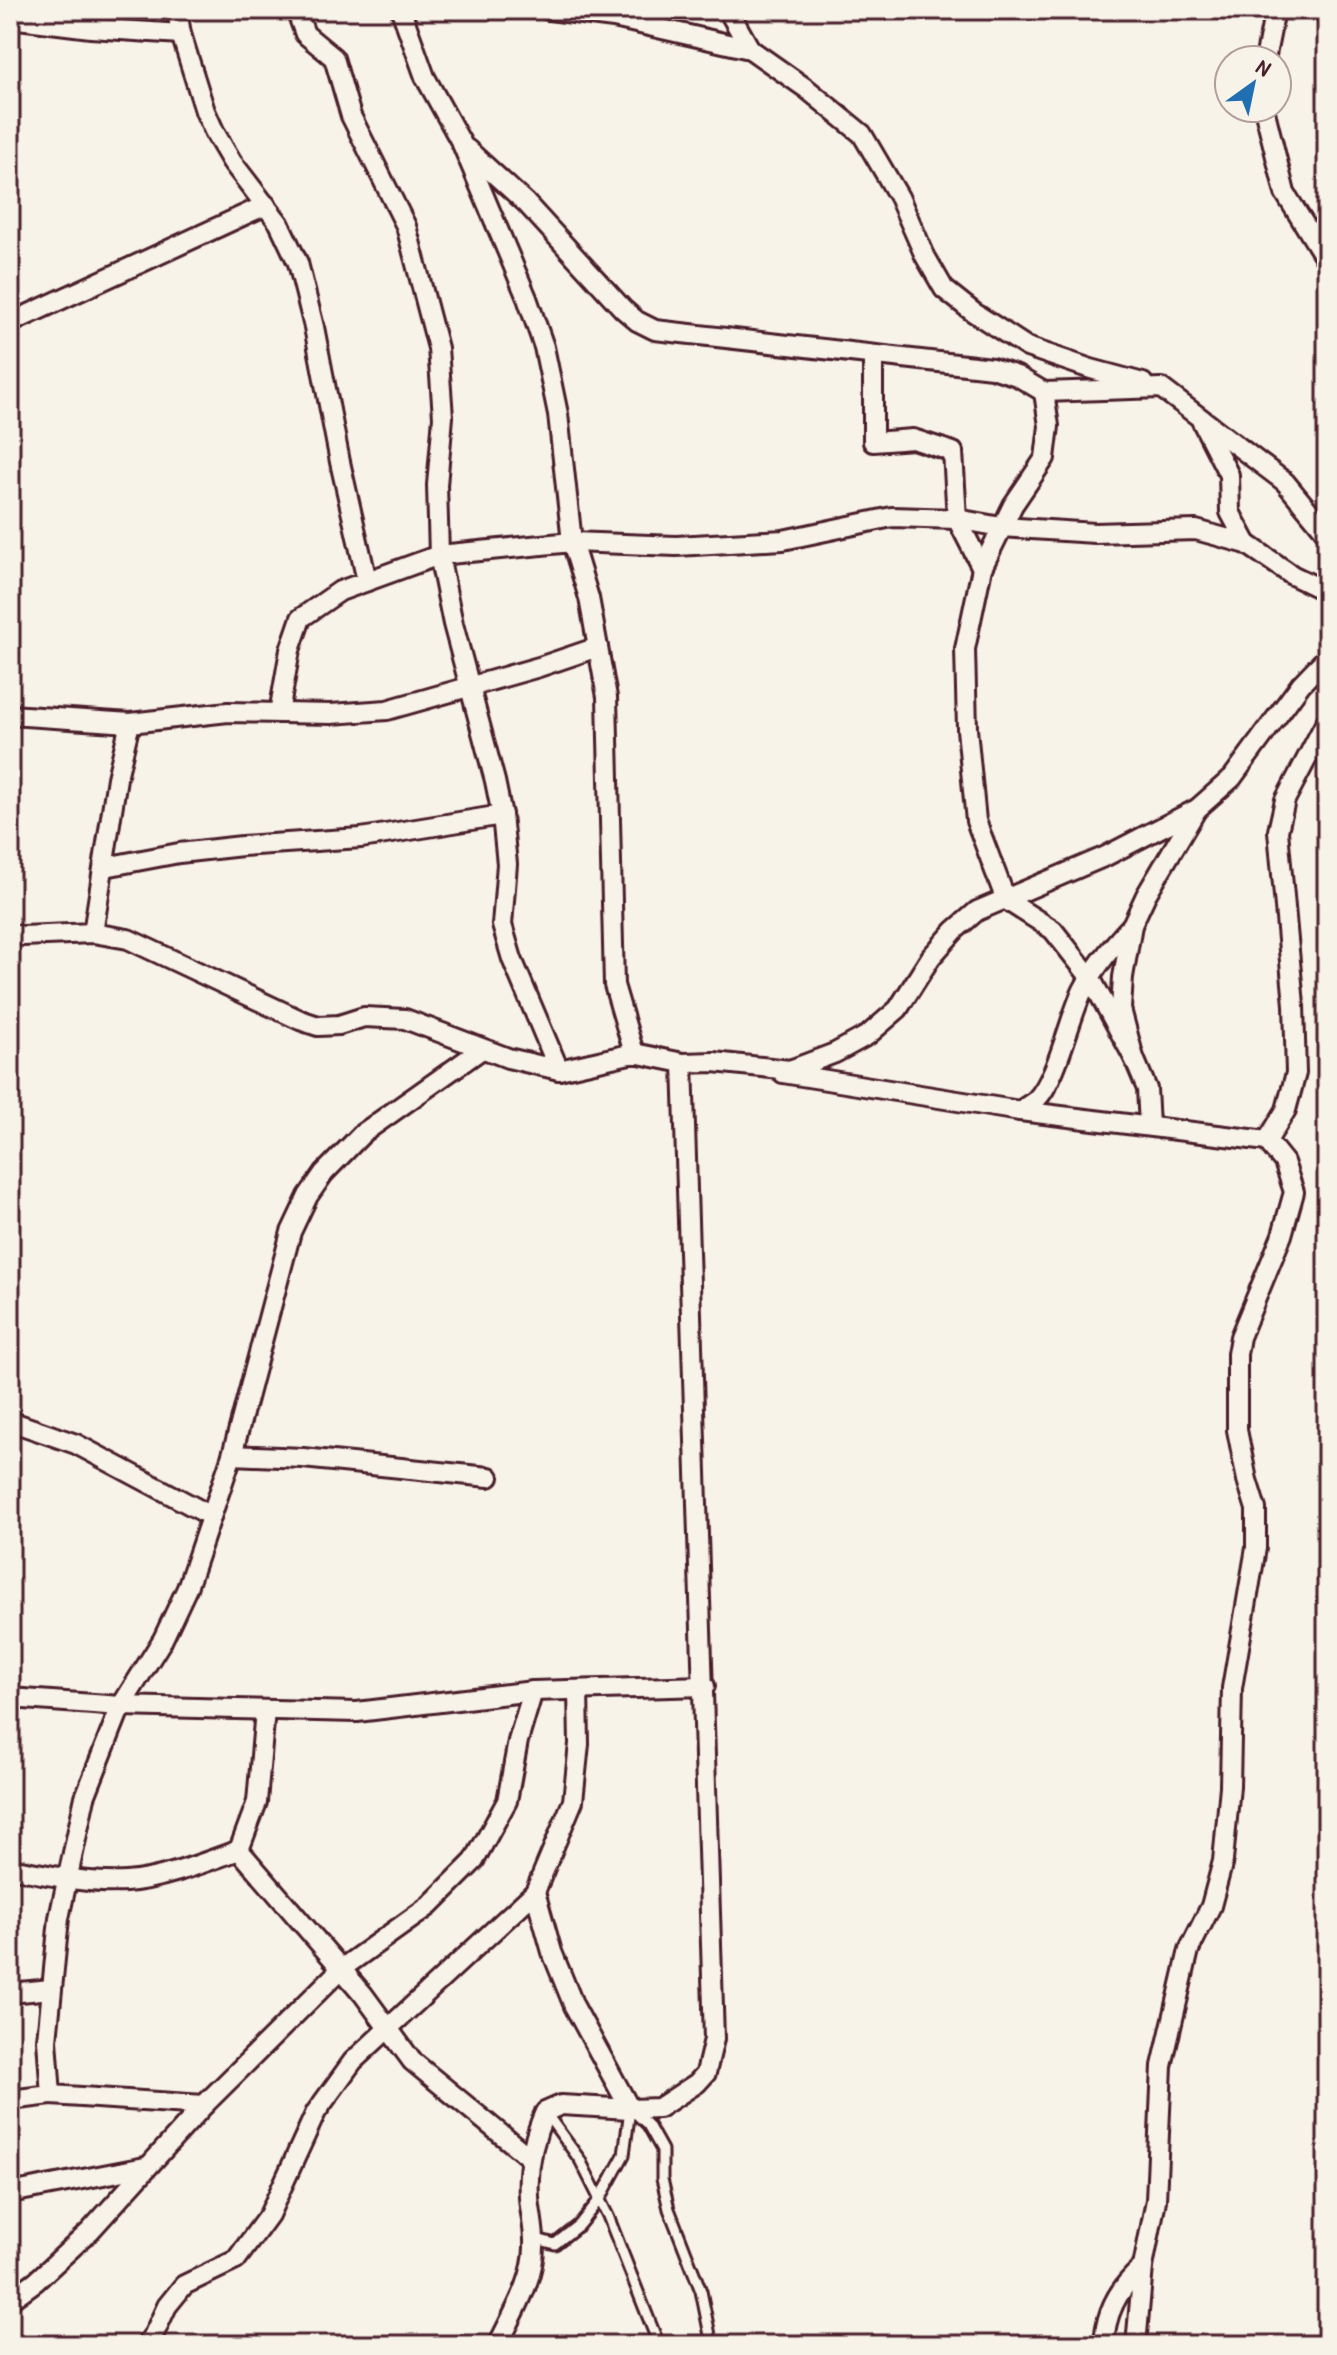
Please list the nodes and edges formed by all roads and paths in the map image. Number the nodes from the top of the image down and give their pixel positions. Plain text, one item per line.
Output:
1 (177, 10) edge
2 (296, 10) edge
3 (401, 10) edge
4 (549, 10) edge
5 (728, 10) edge
6 (1275, 10) edge
7 (10, 18) edge
8 (181, 34) junction
9 (1268, 44) edge
10 (750, 49) junction
11 (1268, 124) edge
12 (462, 144) junction
13 (266, 205) junction
14 (1327, 261) edge
15 (10, 323) edge
16 (873, 355) junction
17 (1161, 388) junction
18 (1044, 392) junction
19 (1200, 418) junction
20 (957, 519) junction
21 (1001, 527) junction
22 (1327, 533) edge
23 (572, 542) junction
24 (1247, 544) junction
25 (439, 555) junction
26 (982, 568) junction
27 (367, 581) junction
28 (1327, 592) edge
29 (598, 647) junction
30 (1327, 657) edge
31 (469, 685) junction
32 (279, 713) junction
33 (10, 715) edge
34 (1327, 720) edge
35 (130, 723) junction
36 (1197, 809) junction
37 (502, 815) junction
38 (105, 867) junction
39 (1006, 900) junction
40 (1132, 925) junction
41 (93, 933) junction
42 (10, 934) edge
43 (1090, 977) junction
44 (482, 1049) junction
45 (634, 1053) junction
46 (1134, 1058) junction
47 (714, 1062) junction
48 (683, 1063) junction
49 (559, 1070) junction
50 (1020, 1111) junction
51 (1149, 1126) junction
52 (1267, 1141) junction
53 (10, 1421) edge
54 (29, 1426) junction
55 (10, 1438) edge
56 (232, 1455) junction
57 (489, 1477) dead end
58 (211, 1516) junction
59 (705, 1686) junction
60 (578, 1690) junction
61 (533, 1691) junction
62 (10, 1698) edge
63 (121, 1706) junction
64 (265, 1710) junction
65 (239, 1850) junction
66 (10, 1868) edge
67 (67, 1879) junction
68 (535, 1892) junction
69 (341, 1969) junction
70 (51, 1989) junction
71 (10, 1993) edge
72 (388, 2029) junction
73 (51, 2095) junction
74 (10, 2100) edge
75 (204, 2105) junction
76 (630, 2109) junction
77 (545, 2112) junction
78 (530, 2158) junction
79 (145, 2167) junction
80 (10, 2193) edge
81 (600, 2199) junction
82 (533, 2238) junction
83 (1143, 2267) junction
84 (10, 2300) edge
85 (146, 2345) edge
86 (498, 2345) edge
87 (659, 2345) edge
88 (712, 2345) edge
89 (1104, 2345) edge
90 (1136, 2345) edge

1 - 8 street
2 - 25 street
3 - 12 street
4 - 10 street
5 - 10 street
6 - 9 street
7 - 8 street
8 - 13 street
10 - 17 street
11 - 14 street
12 - 16 street
12 - 23 street
13 - 15 street
13 - 27 street
16 - 18 street
16 - 20 street
17 - 18 street
17 - 19 street
18 - 21 street
19 - 22 street
19 - 24 street
20 - 21 street
20 - 23 street
20 - 26 street
21 - 24 street
21 - 26 street
23 - 25 street
23 - 29 street
24 - 28 street
25 - 27 street
25 - 31 street
26 - 39 street
27 - 32 street
29 - 31 street
29 - 45 street
30 - 36 street
31 - 32 street
31 - 37 street
32 - 35 street
33 - 35 street
34 - 52 street
35 - 38 street
36 - 39 street
36 - 40 street
37 - 38 street
37 - 49 street
38 - 41 street
39 - 43 street
39 - 47 street
40 - 43 street
40 - 46 street
41 - 42 street
41 - 44 street
43 - 46 street
43 - 50 street
44 - 49 street
44 - 56 street
45 - 48 street
45 - 49 street
46 - 51 street
47 - 48 street
47 - 50 street
48 - 59 street
50 - 51 street
51 - 52 street
52 - 83 street
53 - 54 street
54 - 55 street
54 - 58 street
56 - 57 street
56 - 58 street
58 - 63 street
59 - 60 street
59 - 76 street
60 - 61 street
60 - 68 street
61 - 64 street
61 - 69 street
62 - 63 street
63 - 64 street
63 - 67 street
64 - 65 street
65 - 67 street
65 - 69 street
66 - 67 street
67 - 70 street
68 - 72 street
68 - 76 street
69 - 72 street
69 - 75 street
70 - 71 street
70 - 73 street
72 - 78 street
72 - 85 street
73 - 74 street
73 - 75 street
75 - 79 street
76 - 77 street
76 - 81 lane
76 - 88 lane
77 - 78 street
77 - 81 lane
78 - 82 street
79 - 80 street
79 - 84 street
81 - 82 lane
81 - 87 lane
82 - 86 street
83 - 89 street
83 - 90 street

